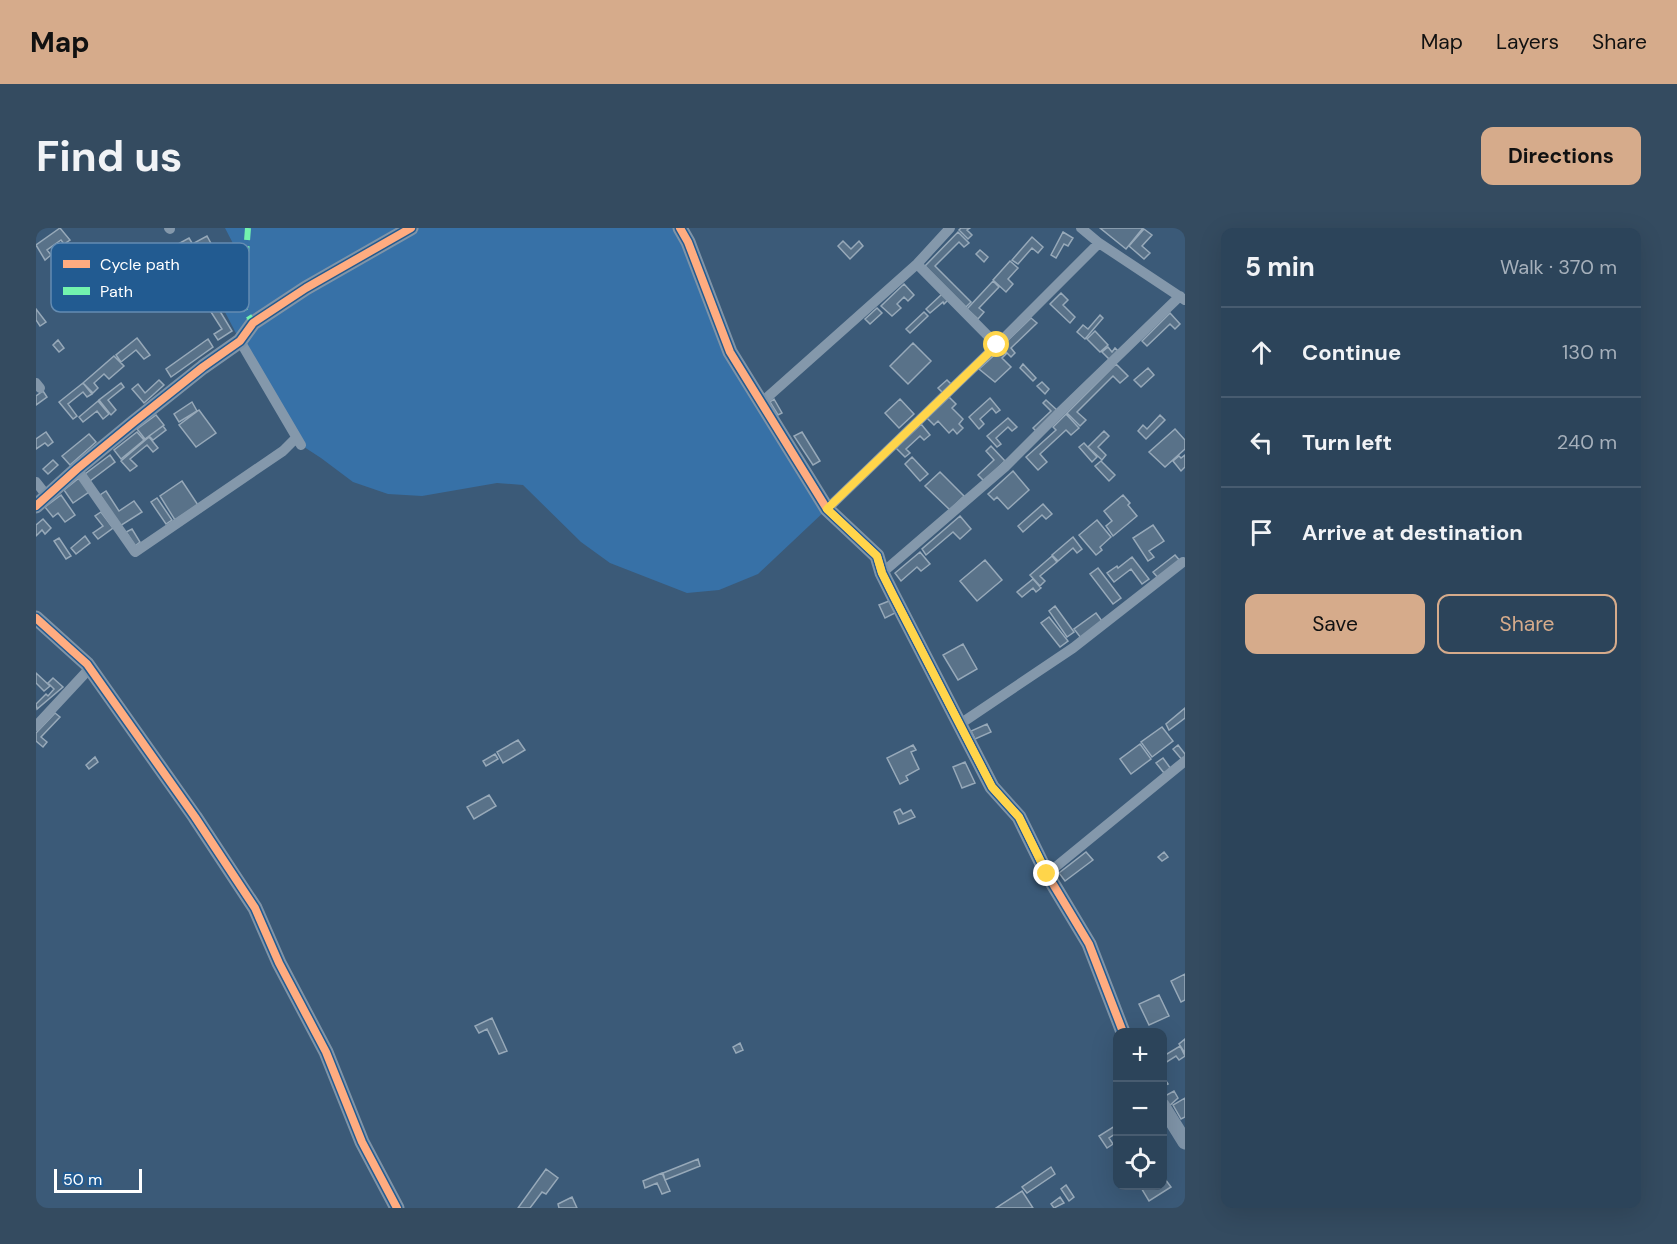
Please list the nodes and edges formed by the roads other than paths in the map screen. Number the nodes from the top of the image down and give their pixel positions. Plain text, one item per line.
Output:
1 (411, 228) edge
2 (680, 228) edge
3 (950, 228) edge
4 (1081, 228) edge
5 (1099, 243) junction
6 (917, 264) junction
7 (1183, 299) edge
8 (240, 341) junction
9 (997, 345) junction
10 (762, 402) junction
11 (76, 469) junction
12 (36, 482) edge
13 (42, 501) edge
14 (827, 509) junction
15 (1183, 562) dead end
16 (882, 573) junction
17 (36, 618) edge
18 (90, 668) junction
19 (960, 724) junction
20 (36, 726) edge
21 (1185, 761) edge
22 (1047, 874) junction
23 (1121, 1028) edge
24 (1167, 1113) edge
25 (1185, 1142) edge
26 (397, 1208) edge

1 - 8 street
2 - 10 street
3 - 6 street
4 - 5 street
5 - 7 street
5 - 9 street
6 - 9 street
6 - 10 street
7 - 16 street
8 - 11 street
8 - 11 street
9 - 14 street
10 - 14 street
11 - 13 street
12 - 13 street
14 - 16 street
15 - 19 street
16 - 19 street
17 - 18 street
18 - 20 street
18 - 26 street
19 - 22 street
21 - 22 street
22 - 23 street
24 - 25 street

